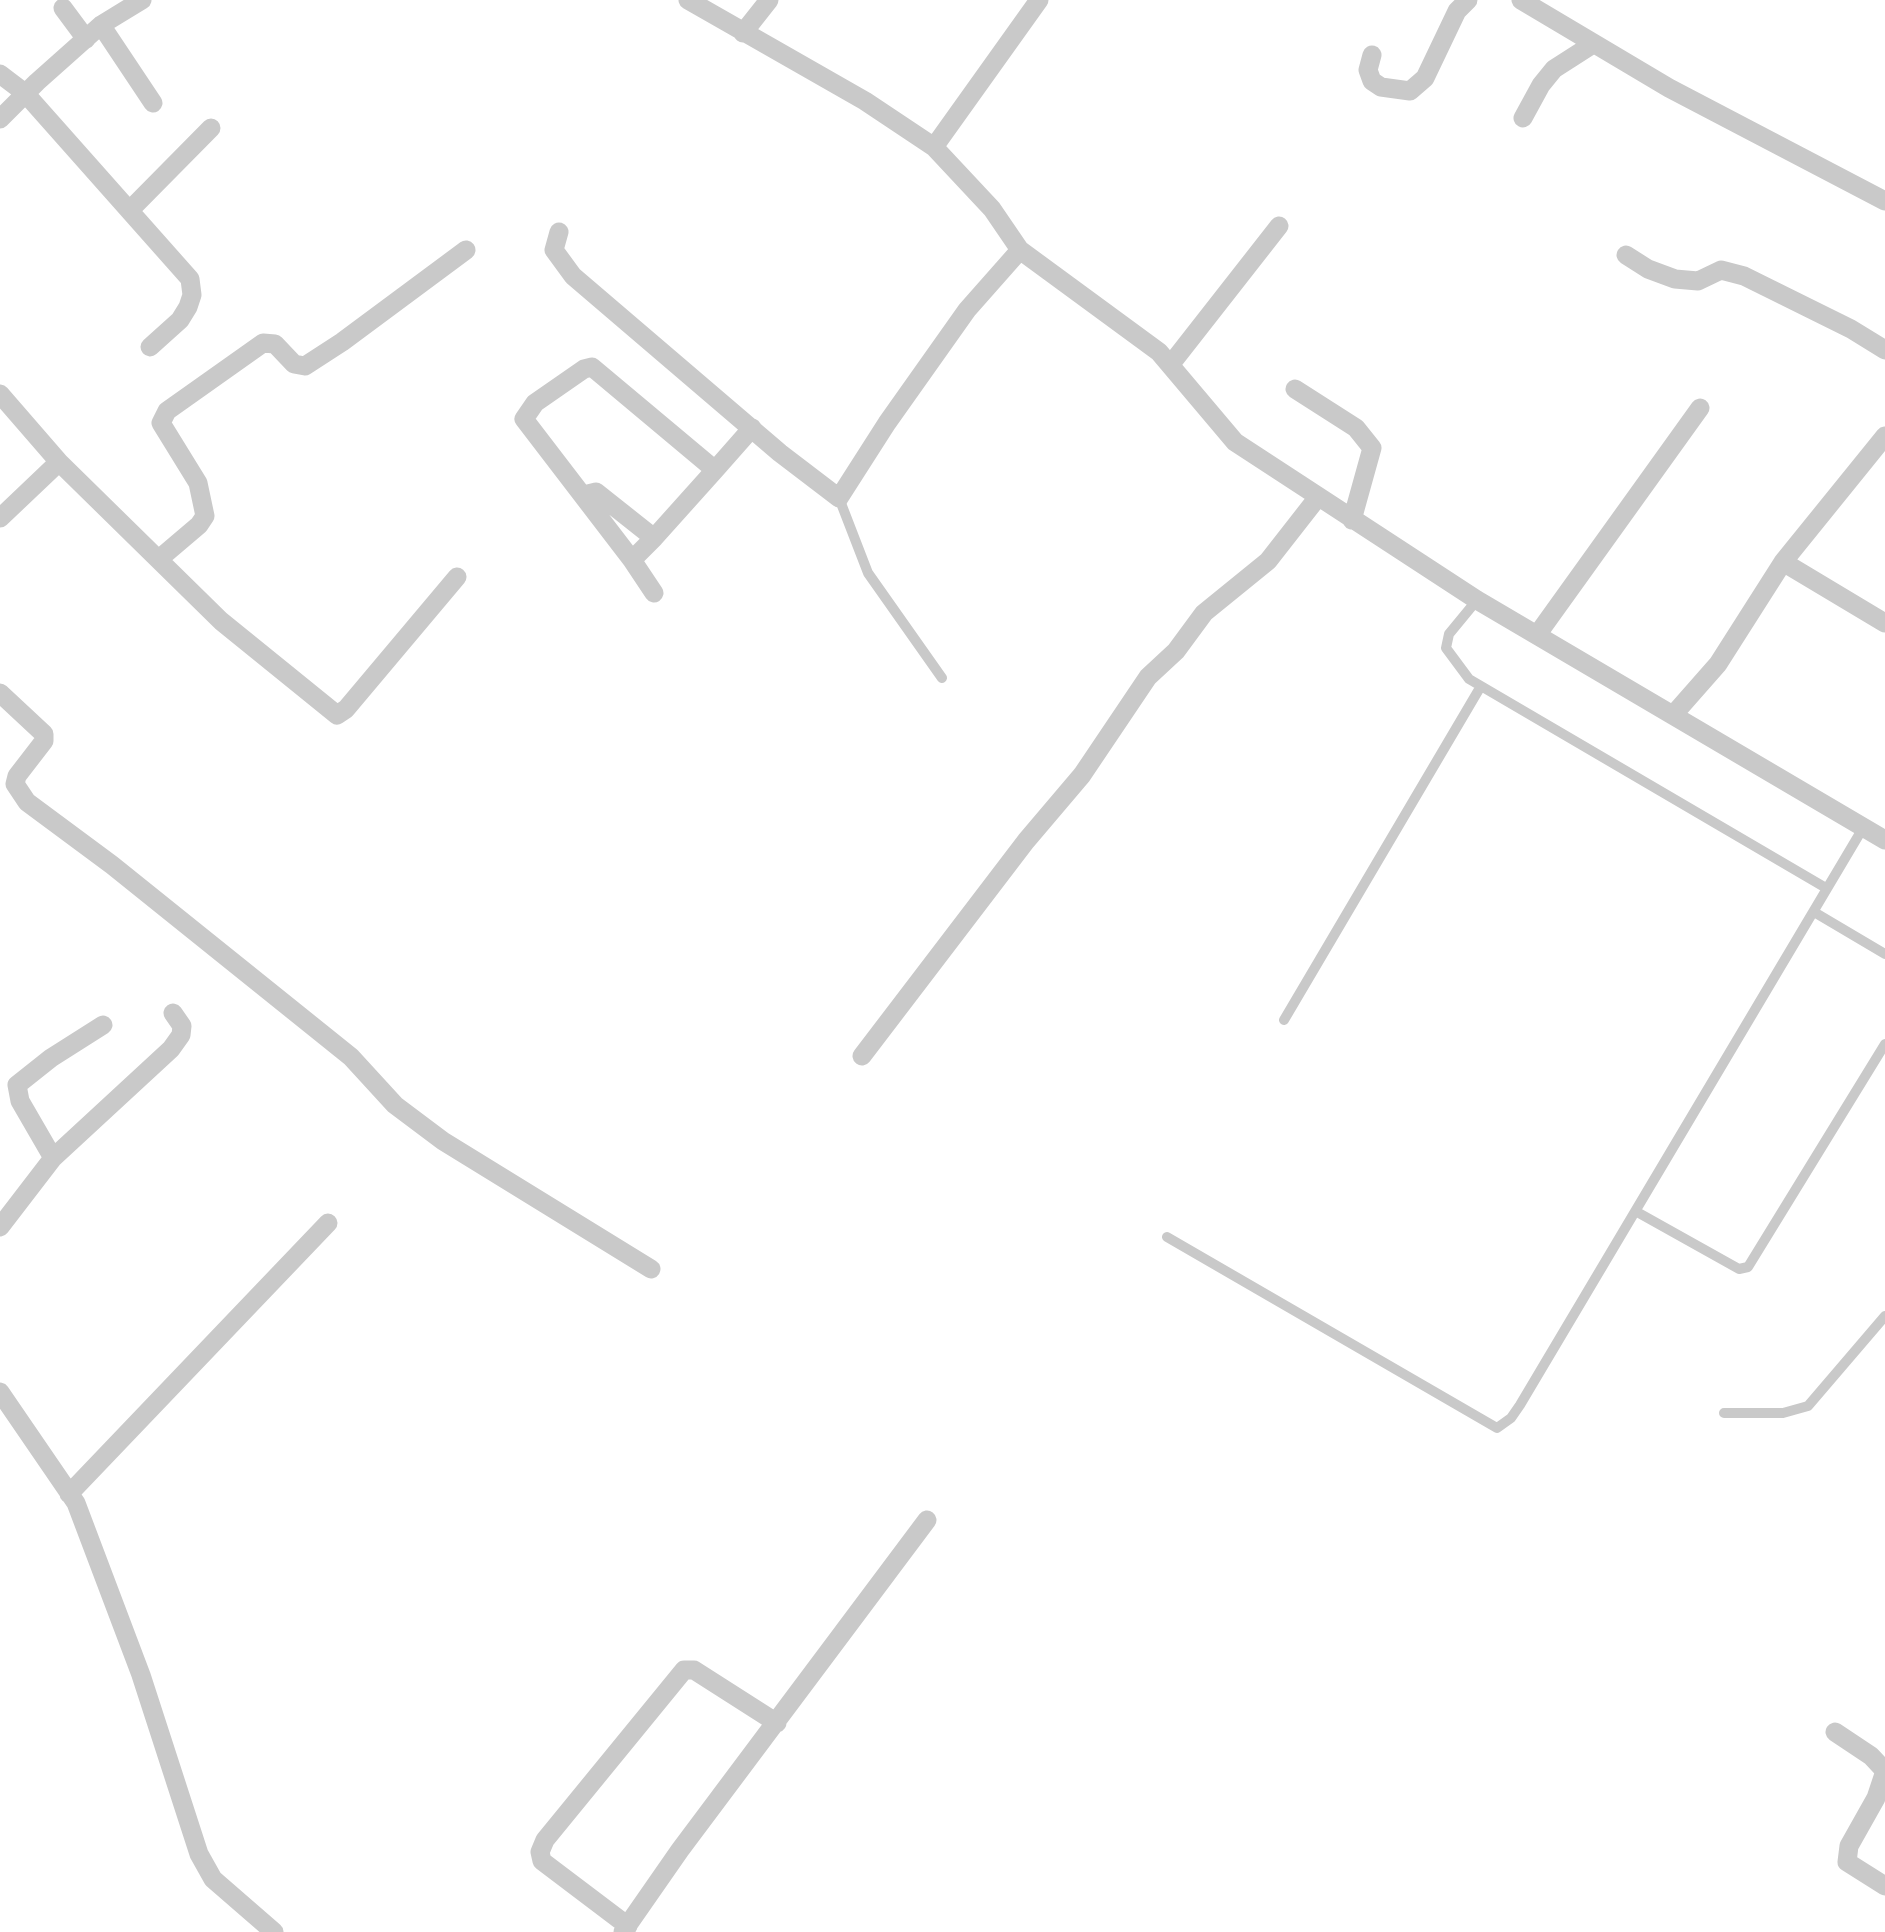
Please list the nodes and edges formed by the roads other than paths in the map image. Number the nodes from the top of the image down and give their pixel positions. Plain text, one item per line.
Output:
1 (142, 0) edge
2 (688, 0) edge
3 (769, 0) edge
4 (1039, 0) edge
5 (1468, 0) edge
6 (1521, 0) edge
7 (63, 8) dead end
8 (102, 25) junction
9 (743, 33) junction
10 (86, 39) junction
11 (1593, 44) junction
12 (1372, 55) dead end
13 (0, 74) edge
14 (25, 93) junction
15 (153, 103) dead end
16 (1523, 118) dead end
17 (0, 119) edge
18 (211, 128) dead end
19 (933, 147) junction
20 (1885, 201) edge
21 (130, 210) junction
22 (1279, 226) dead end
23 (559, 232) dead end
24 (466, 250) dead end
25 (1020, 250) junction
26 (1626, 255) dead end
27 (150, 347) dead end
28 (1885, 350) edge
29 (1171, 364) junction
30 (1296, 389) dead end
31 (0, 394) edge
32 (1700, 408) dead end
33 (752, 428) junction
34 (1885, 436) edge
35 (59, 462) junction
36 (715, 470) junction
37 (584, 495) junction
38 (1318, 497) junction
39 (839, 498) junction
40 (0, 519) edge
41 (1352, 520) junction
42 (654, 538) junction
43 (159, 559) junction
44 (632, 560) junction
45 (1783, 562) junction
46 (457, 577) dead end
47 (654, 593) dead end
48 (1477, 600) junction
49 (1885, 623) edge
50 (1536, 635) junction
51 (942, 678) dead end
52 (1481, 686) junction
53 (0, 693) edge
54 (1674, 714) junction
55 (1863, 828) junction
56 (1885, 841) edge
57 (1826, 888) junction
58 (1814, 912) junction
59 (1885, 954) edge
60 (173, 1013) dead end
61 (1284, 1020) dead end
62 (103, 1025) dead end
63 (1885, 1044) edge
64 (862, 1056) dead end
65 (53, 1158) junction
66 (1637, 1212) junction
67 (328, 1223) dead end
68 (0, 1227) edge
69 (1167, 1237) dead end
70 (651, 1269) dead end
71 (1885, 1316) edge
72 (0, 1392) edge
73 (1724, 1413) dead end
74 (69, 1494) junction
75 (927, 1520) dead end
76 (777, 1723) junction
77 (1835, 1732) dead end
78 (1885, 1886) edge
79 (626, 1929) edge
80 (274, 1932) edge

1 - 8 street
2 - 9 street
3 - 9 street
4 - 19 street
5 - 12 street
6 - 11 street
7 - 10 street
8 - 10 street
8 - 15 street
9 - 19 street
10 - 14 street
11 - 16 street
11 - 20 street
13 - 14 street
14 - 17 street
14 - 21 street
18 - 21 street
19 - 25 street
21 - 27 street
22 - 29 street
23 - 33 street
24 - 43 street
25 - 29 street
25 - 39 street
26 - 28 street
29 - 38 street
30 - 41 street
31 - 35 street
32 - 50 street
33 - 36 street
33 - 39 street
34 - 45 street
35 - 40 street
35 - 43 street
36 - 37 street
36 - 42 street
37 - 42 street
37 - 44 street
38 - 41 street
38 - 64 street
39 - 51 lane
41 - 48 street
42 - 44 street
43 - 46 street
44 - 47 street
45 - 49 street
45 - 54 street
48 - 50 street
48 - 52 lane
50 - 54 street
52 - 57 lane
52 - 61 lane
53 - 70 street
54 - 55 street
55 - 56 street
55 - 57 lane
57 - 58 lane
58 - 59 lane
58 - 66 lane
60 - 65 street
62 - 65 street
63 - 66 lane
65 - 68 street
66 - 69 lane
67 - 74 street
71 - 73 lane
72 - 74 street
74 - 80 street
75 - 76 street
76 - 79 street
76 - 79 street
77 - 78 street

